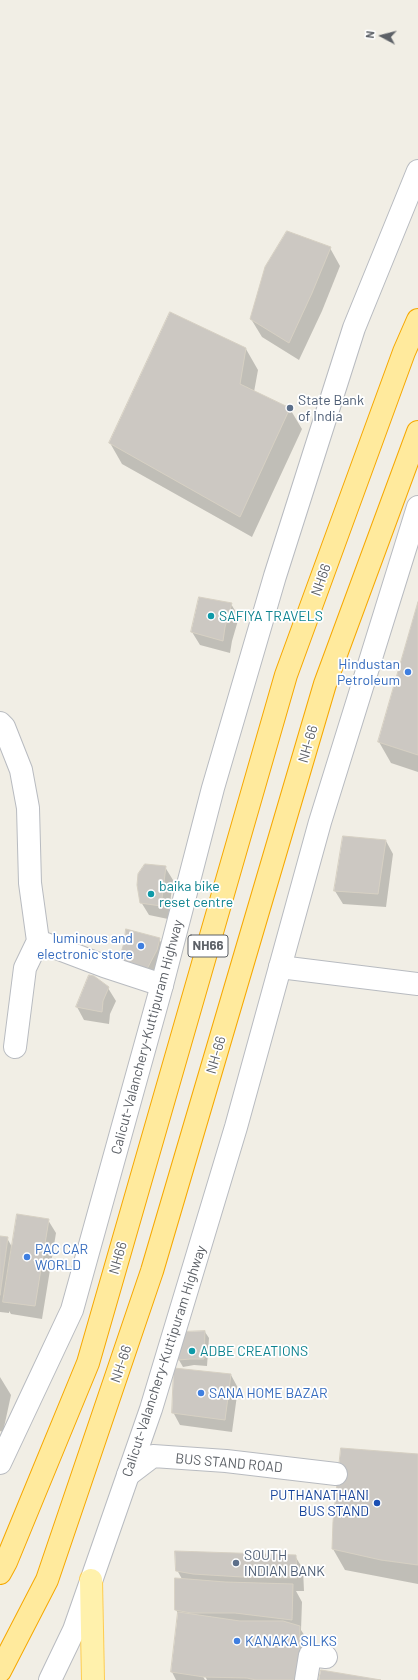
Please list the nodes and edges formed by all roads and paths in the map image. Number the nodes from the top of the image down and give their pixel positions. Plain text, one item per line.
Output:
1 (418, 171) edge
2 (418, 320) edge
3 (418, 432) edge
4 (418, 507) edge
5 (0, 723) edge
6 (38, 941) junction
7 (280, 967) junction
8 (418, 984) edge
9 (162, 985) junction
10 (15, 1047) dead end
11 (0, 1463) edge
12 (336, 1474) dead end
13 (128, 1475) junction
14 (0, 1573) edge
15 (91, 1580) junction
16 (326, 1658) dead end
17 (0, 1671) edge
18 (50, 1680) edge
19 (93, 1680) edge
20 (306, 1680) edge

1 - 9 street, Calicut-Valanchery-Kuttipuram Highway / NH66
2 - 14 highway, NH66 / NH66
3 - 17 highway, NH-66
4 - 7 street, Calicut-Valanchery-Kuttipuram Highway
5 - 6 street
6 - 9 street
6 - 10 street
7 - 8 street
7 - 13 street, Calicut-Valanchery-Kuttipuram Highway
9 - 11 street, Calicut-Valanchery-Kuttipuram Highway / NH66
12 - 13 street, BUS STAND ROAD
13 - 15 street, Calicut-Valanchery-Kuttipuram Highway
15 - 18 street, Calicut-Valanchery-Kuttipuram Highway
15 - 19 main road
16 - 20 street

